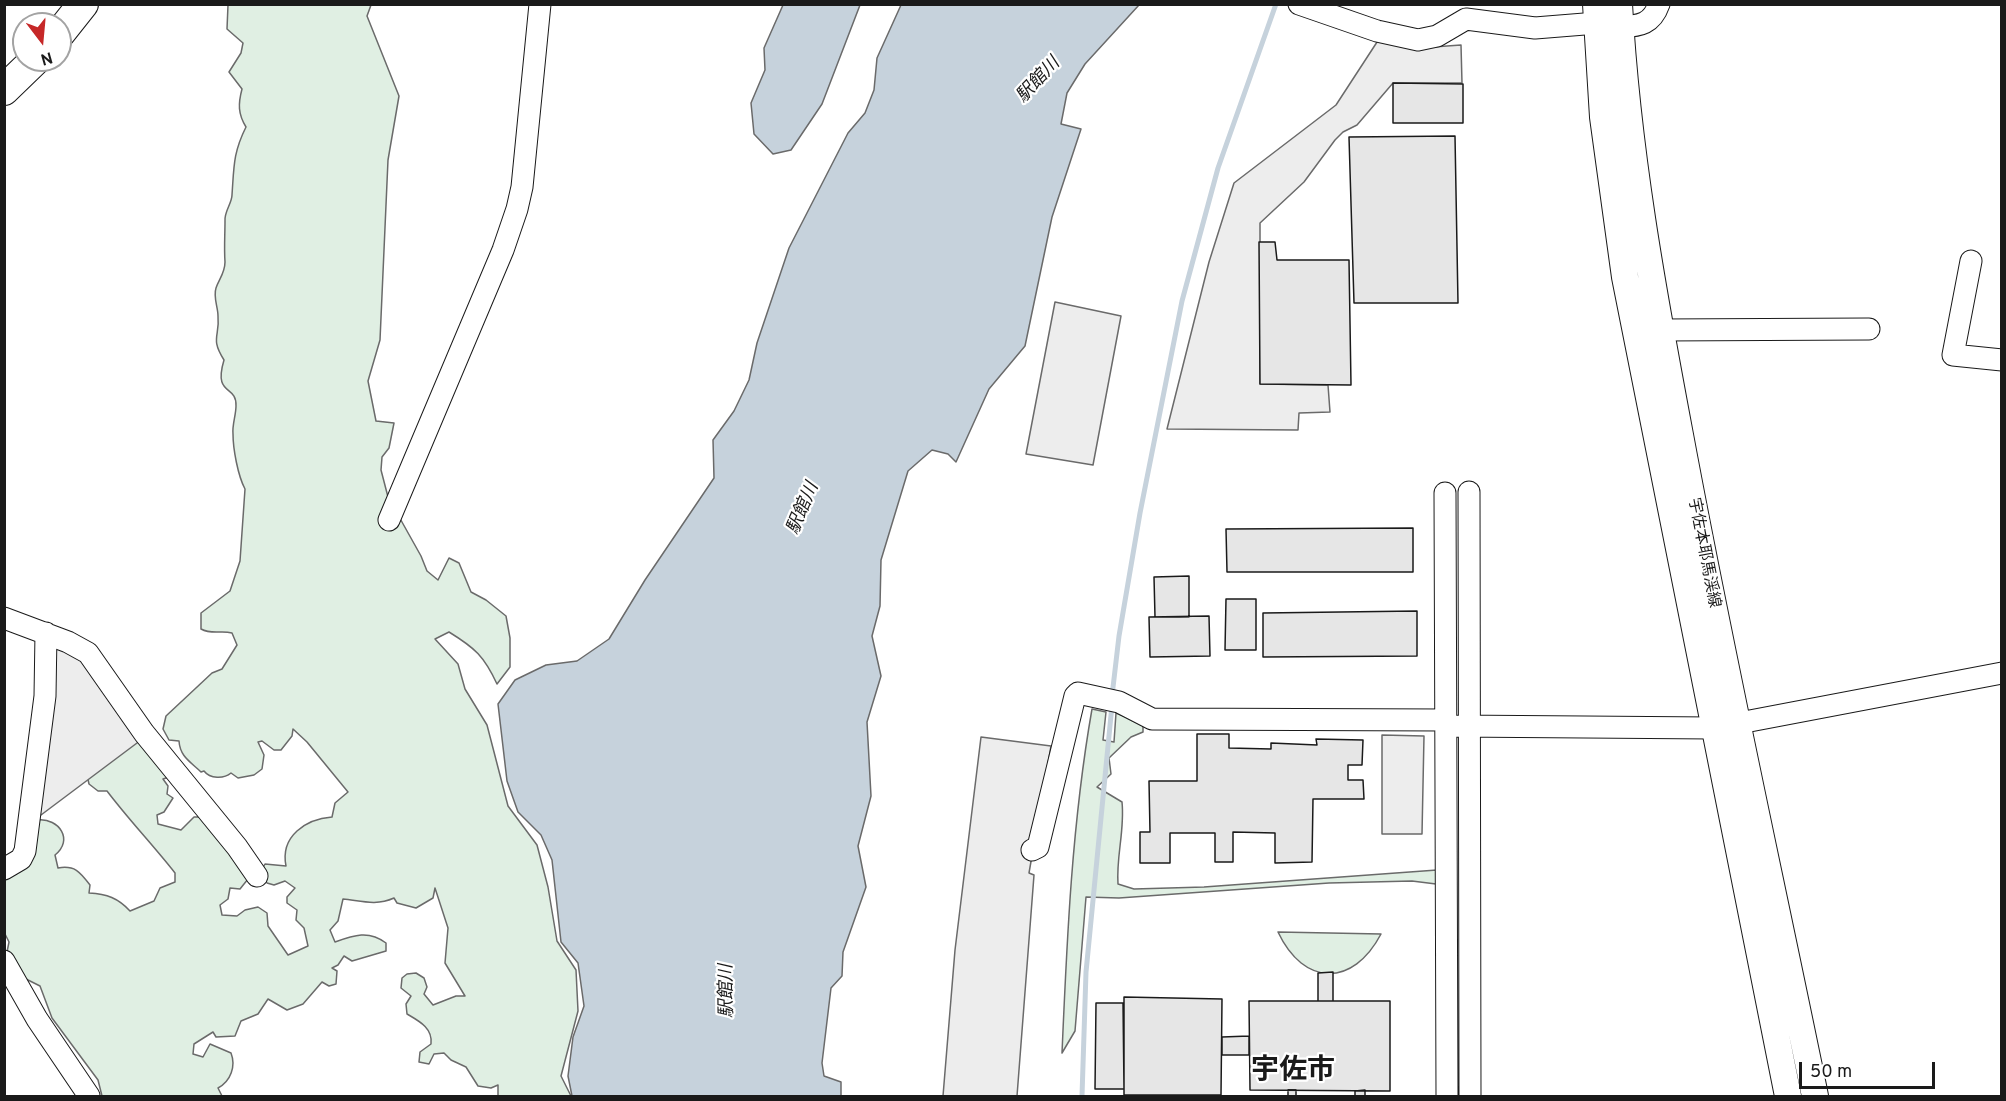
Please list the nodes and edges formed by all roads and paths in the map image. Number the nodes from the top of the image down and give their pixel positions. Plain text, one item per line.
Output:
1 (83, 4) edge
2 (540, 4) edge
3 (1299, 4) edge
4 (1659, 4) edge
5 (1608, 15) edge
6 (72, 18) edge
7 (23, 72) edge
8 (4, 90) edge
9 (1971, 261) dead end
10 (1869, 329) dead end
11 (1661, 330) junction
12 (2001, 360) edge
13 (1469, 492) dead end
14 (1445, 493) dead end
15 (389, 520) dead end
16 (4, 618) edge
17 (46, 633) junction
18 (2001, 673) edge
19 (1446, 723) junction
20 (1469, 726) junction
21 (1726, 726) junction
22 (1032, 850) dead end
23 (4, 869) edge
24 (257, 876) dead end
25 (4, 961) edge
26 (88, 1096) edge
27 (1447, 1096) edge
28 (1470, 1096) edge
29 (1788, 1096) edge
30 (1815, 1096) edge

1 - 6 highway
2 - 15 street
3 - 5 street
4 - 5 street
5 - 11 main road, 宇佐本耶馬渓線
5 - 21 main road, 宇佐本耶馬渓線
7 - 8 highway
9 - 12 street
10 - 11 street
11 - 21 main road, 宇佐本耶馬渓線
13 - 20 street
14 - 19 street
16 - 17 street
17 - 23 street
17 - 24 street
18 - 21 street
19 - 20 street
19 - 22 street
19 - 27 street
20 - 21 street
20 - 28 street
21 - 29 main road, 宇佐本耶馬渓線
21 - 30 main road, 宇佐本耶馬渓線
25 - 26 street

